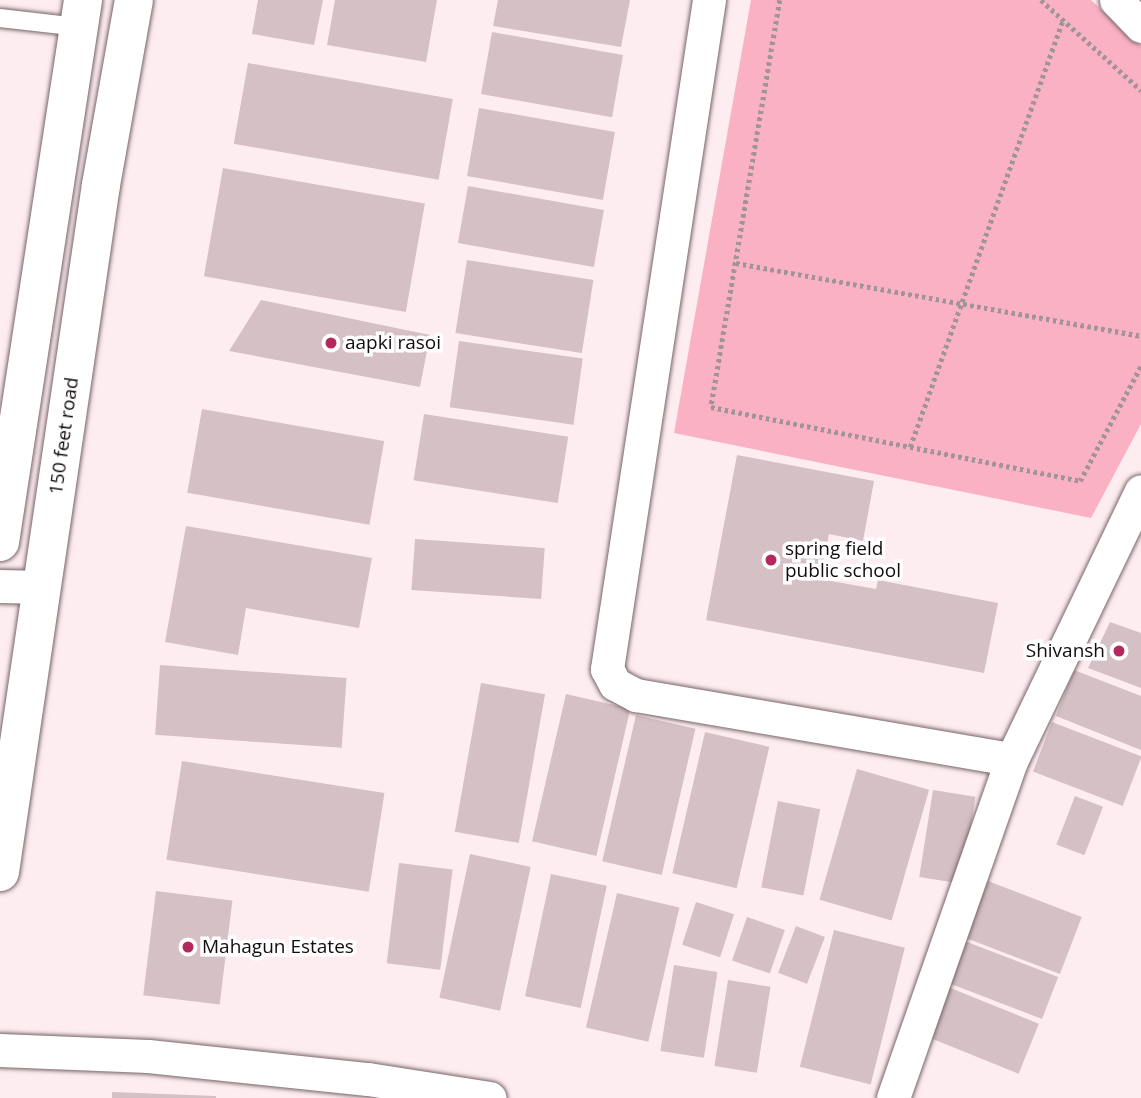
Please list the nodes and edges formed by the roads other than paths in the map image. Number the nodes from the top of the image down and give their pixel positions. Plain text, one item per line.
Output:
1 (134, 0) edge
2 (709, 0) edge
3 (1116, 0) edge
4 (81, 13) edge
5 (0, 18) edge
6 (1141, 26) edge
7 (1141, 491) edge
8 (0, 542) edge
9 (0, 586) edge
10 (42, 587) junction
11 (1012, 759) junction
12 (0, 872) edge
13 (0, 1050) edge
14 (490, 1098) edge
15 (893, 1098) edge

1 - 10 street, 150 feet road
2 - 11 street
3 - 6 street
4 - 5 lane
4 - 8 street
7 - 11 street
9 - 10 street
10 - 12 street, 150 feet road
11 - 15 street
13 - 14 street

